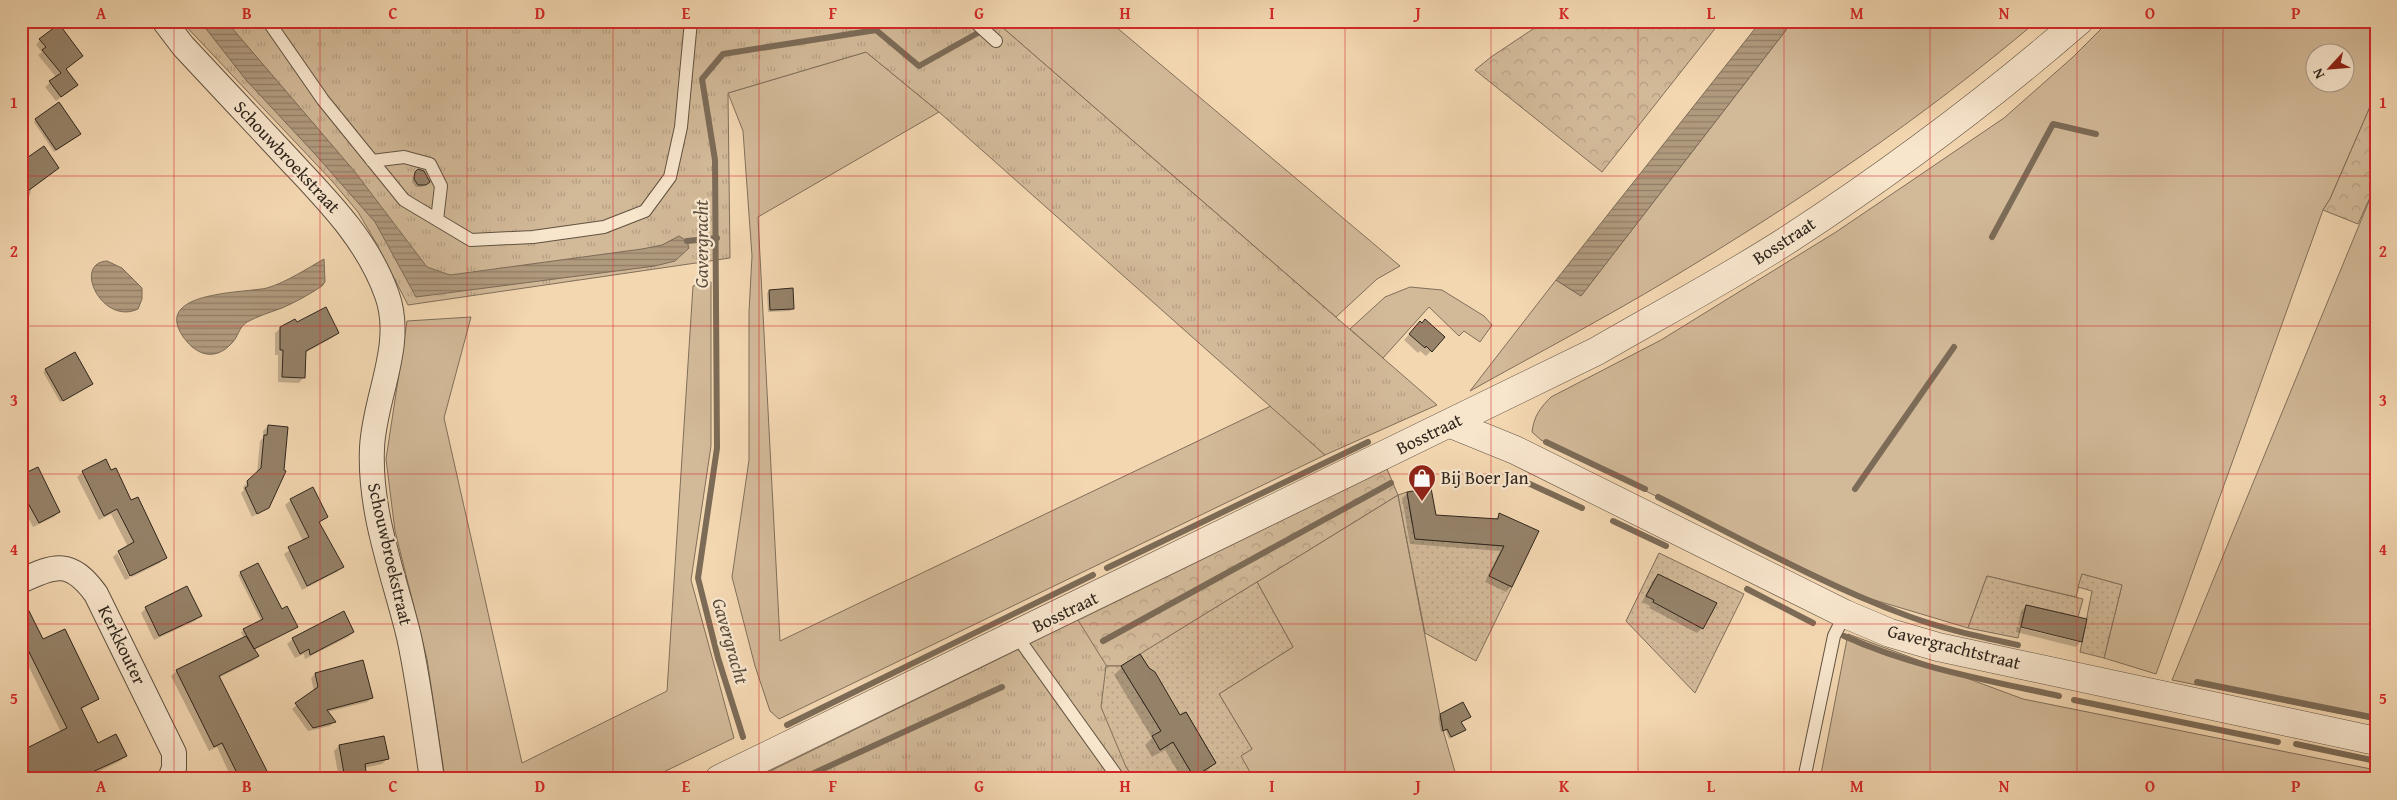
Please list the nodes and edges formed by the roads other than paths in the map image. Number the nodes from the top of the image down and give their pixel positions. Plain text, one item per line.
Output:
1 (164, 21) edge
2 (268, 21) edge
3 (691, 21) edge
4 (974, 21) edge
5 (2079, 21) edge
6 (996, 41) dead end
7 (372, 161) junction
8 (437, 220) junction
9 (1451, 424) junction
10 (21, 581) edge
11 (1845, 614) junction
12 (1016, 636) junction
13 (2376, 741) edge
14 (726, 775) edge
15 (170, 779) edge
16 (432, 779) edge
17 (1119, 779) edge
18 (1804, 779) edge

1 - 16 street, Schouwbroekstraat
2 - 7 lane
3 - 8 lane
4 - 6 lane
5 - 9 street, Bosstraat
7 - 8 lane
7 - 8 lane
9 - 11 street, Gavergrachtstraat
9 - 12 street, Bosstraat
10 - 15 street, Kerkkouter
11 - 13 street, Gavergrachtstraat
11 - 18 lane
12 - 14 street, Bosstraat
12 - 17 lane

